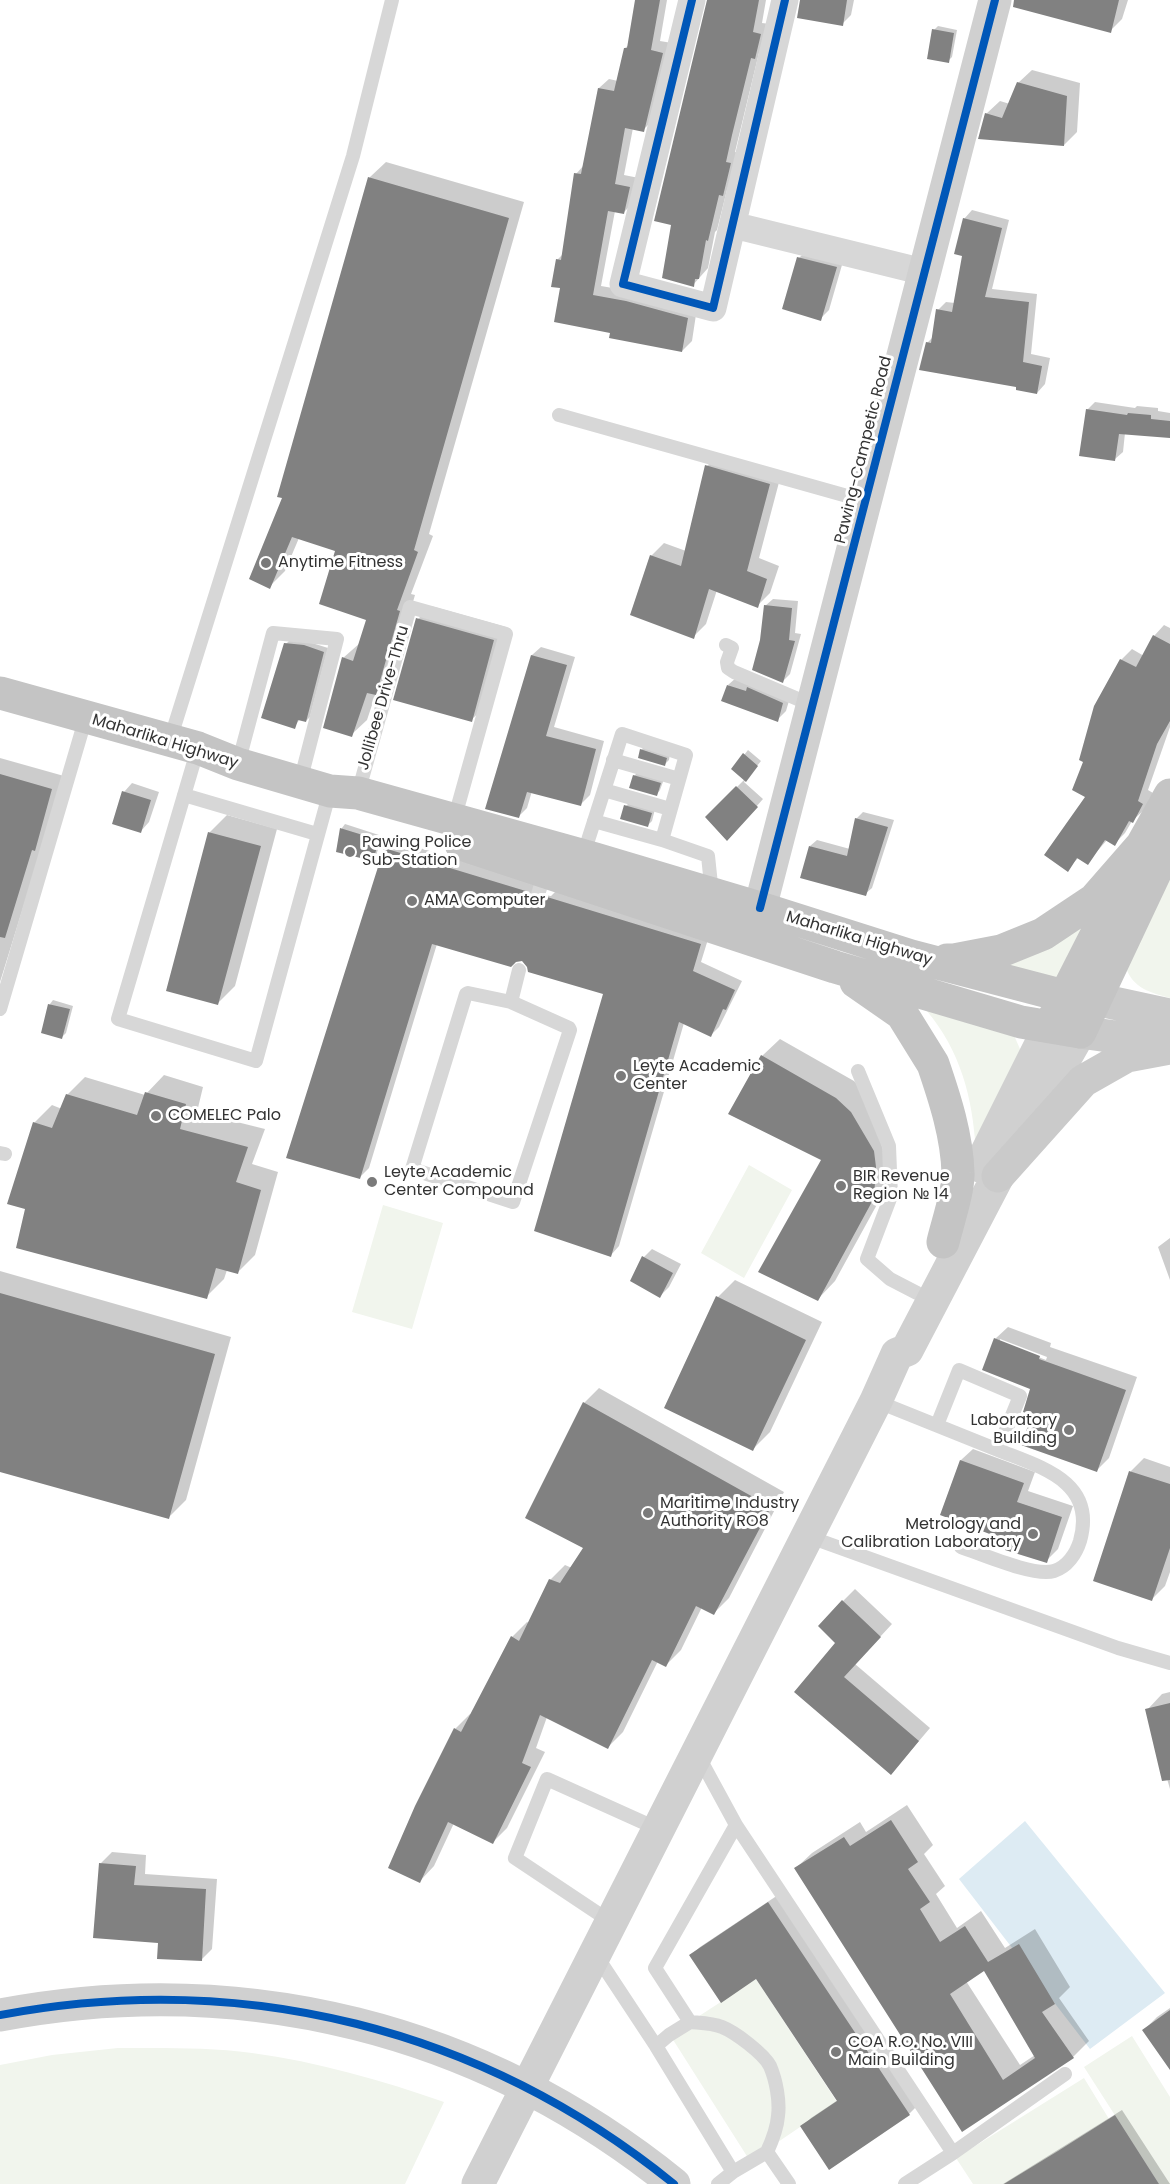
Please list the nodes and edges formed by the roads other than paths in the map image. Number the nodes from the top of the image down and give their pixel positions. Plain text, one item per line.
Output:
1 (392, 0) edge
2 (692, 0) edge
3 (785, 0) edge
4 (995, 0) edge
5 (733, 225) junction
6 (924, 272) junction
7 (559, 415) dead end
8 (865, 501) junction
9 (726, 645) dead end
10 (0, 693) edge
11 (812, 705) junction
12 (86, 717) junction
13 (184, 744) junction
14 (613, 760) junction
15 (238, 764) junction
16 (680, 779) junction
17 (330, 789) junction
18 (604, 790) junction
19 (184, 795) junction
20 (1170, 795) edge
21 (670, 809) junction
22 (454, 820) junction
23 (594, 821) junction
24 (317, 834) junction
25 (662, 840) junction
26 (1156, 843) edge
27 (583, 856) junction
28 (712, 894) junction
29 (760, 908) junction
30 (911, 956) junction
31 (835, 967) junction
32 (519, 970) dead end
33 (1079, 998) junction
34 (511, 1002) junction
35 (0, 1009) edge
36 (1170, 1015) edge
37 (1064, 1030) junction
38 (1170, 1046) edge
39 (858, 1071) dead end
40 (998, 1176) junction
41 (943, 1242) junction
42 (917, 1293) junction
43 (897, 1354) junction
44 (876, 1401) junction
45 (937, 1425) junction
46 (998, 1450) junction
47 (807, 1536) junction
48 (961, 1547) dead end
49 (1170, 1663) edge
50 (696, 1752) junction
51 (736, 1826) junction
52 (658, 1829) junction
53 (611, 1922) junction
54 (595, 1953) junction
55 (0, 2015) edge
56 (690, 2022) junction
57 (656, 2046) junction
58 (1065, 2074) dead end
59 (526, 2086) junction
60 (767, 2152) junction
61 (953, 2153) junction
62 (733, 2172) junction
63 (478, 2184) edge
64 (675, 2184) edge
65 (718, 2184) edge
66 (789, 2184) edge
67 (906, 2184) edge

1 - 13 lane
2 - 5 street
3 - 5 street
4 - 6 main road, Pawing-Campetic Road
5 - 6 street
6 - 8 main road, Pawing-Campetic Road
7 - 8 lane
8 - 11 main road, Pawing-Campetic Road
9 - 11 lane
10 - 12 highway, Maharlika Highway
11 - 29 main road, Pawing-Campetic Road
12 - 13 highway, Maharlika Highway
12 - 35 lane
13 - 15 highway, Maharlika Highway
13 - 19 lane
14 - 16 lane
14 - 16 lane
14 - 18 lane
15 - 17 highway, Maharlika Highway
15 - 17 lane
16 - 21 lane
17 - 22 highway, Maharlika Highway
17 - 22 lane, Jollibee Drive-Thru
17 - 24 lane
17 - 31 highway, Maharlika Highway
18 - 21 lane
18 - 23 lane
19 - 24 lane
19 - 24 lane
20 - 26 highway
21 - 25 lane
22 - 27 highway, Maharlika Highway
23 - 25 lane
23 - 27 lane
25 - 28 lane
26 - 30 highway
26 - 33 highway
27 - 28 highway, Maharlika Highway
28 - 29 highway, Maharlika Highway
29 - 30 highway, Maharlika Highway
30 - 33 highway, Maharlika Highway
31 - 37 highway, Maharlika Highway
31 - 41 highway
32 - 34 lane
33 - 36 main road
33 - 37 highway
34 - 34 lane
37 - 38 main road
37 - 40 main road
37 - 41 main road
38 - 40 main road
39 - 42 lane
40 - 43 main road
41 - 42 main road
42 - 43 main road
43 - 44 main road
44 - 45 lane
44 - 47 main road
45 - 46 lane
45 - 46 lane
46 - 48 lane
47 - 49 lane
47 - 50 main road
50 - 51 lane
50 - 52 main road
51 - 56 lane
51 - 61 lane
52 - 53 main road
52 - 53 lane
53 - 54 main road
54 - 57 lane
54 - 59 main road
55 - 59 main road
56 - 57 lane
56 - 60 lane
57 - 62 lane
58 - 61 lane
59 - 63 main road
59 - 64 main road
60 - 62 lane
60 - 66 lane
61 - 67 lane
62 - 65 lane

